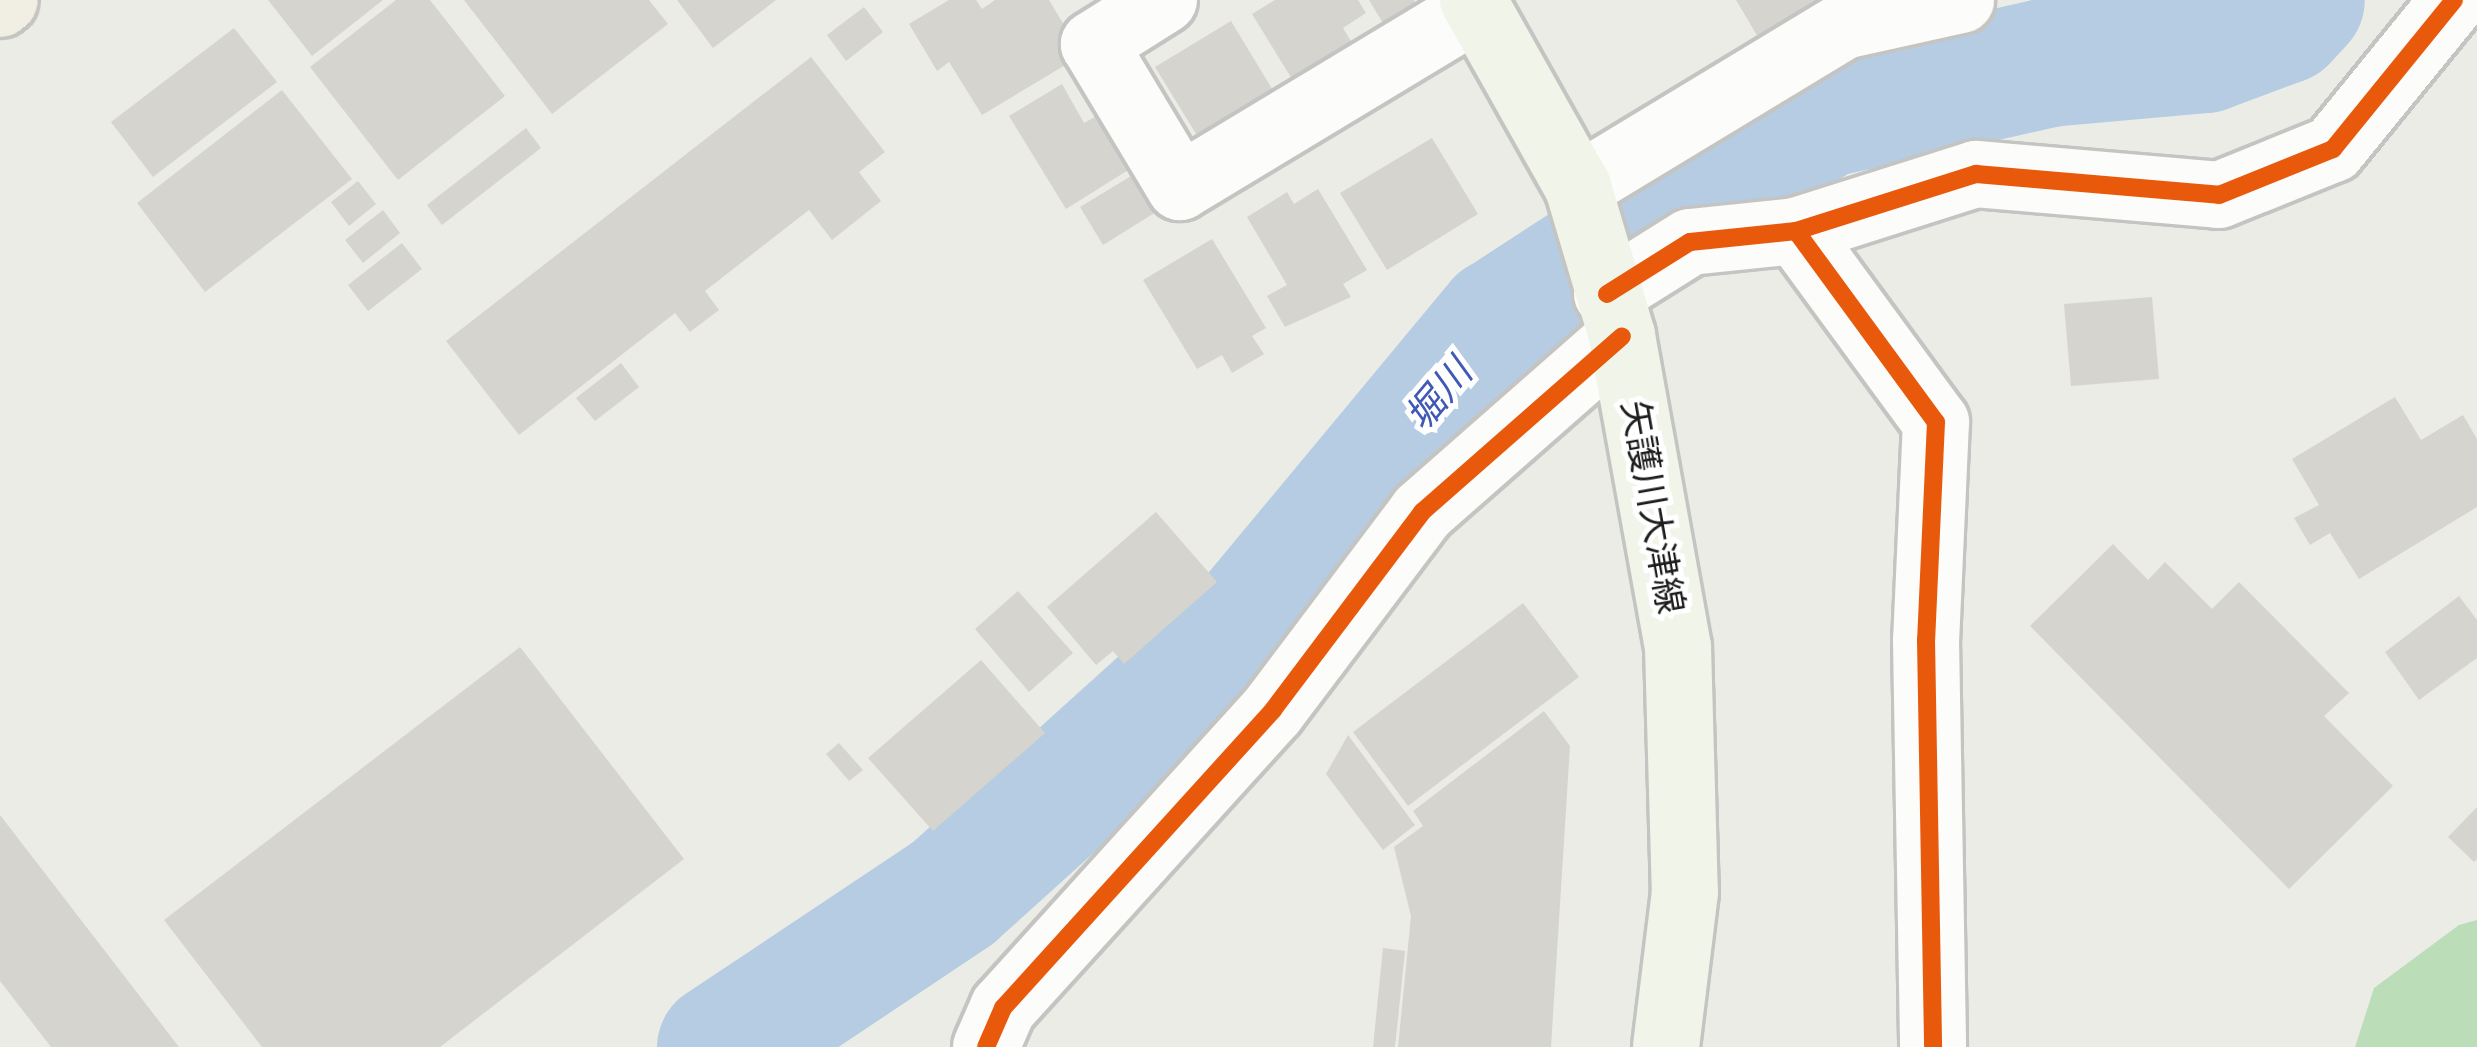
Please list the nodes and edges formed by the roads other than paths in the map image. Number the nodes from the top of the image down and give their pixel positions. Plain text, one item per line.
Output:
1 (1164, 0) edge
2 (1961, 0) edge
3 (2454, 0) edge
4 (1475, 4) edge
5 (1578, 187) junction
6 (1796, 231) junction
7 (1615, 315) junction
8 (986, 1047) edge
9 (1666, 1047) edge
10 (1933, 1047) edge

1 - 4 street
2 - 5 street
3 - 6 street
4 - 5 main road, 矢護川大津線
5 - 7 main road, 矢護川大津線
6 - 7 street
6 - 10 street
7 - 8 street
7 - 9 main road, 矢護川大津線

